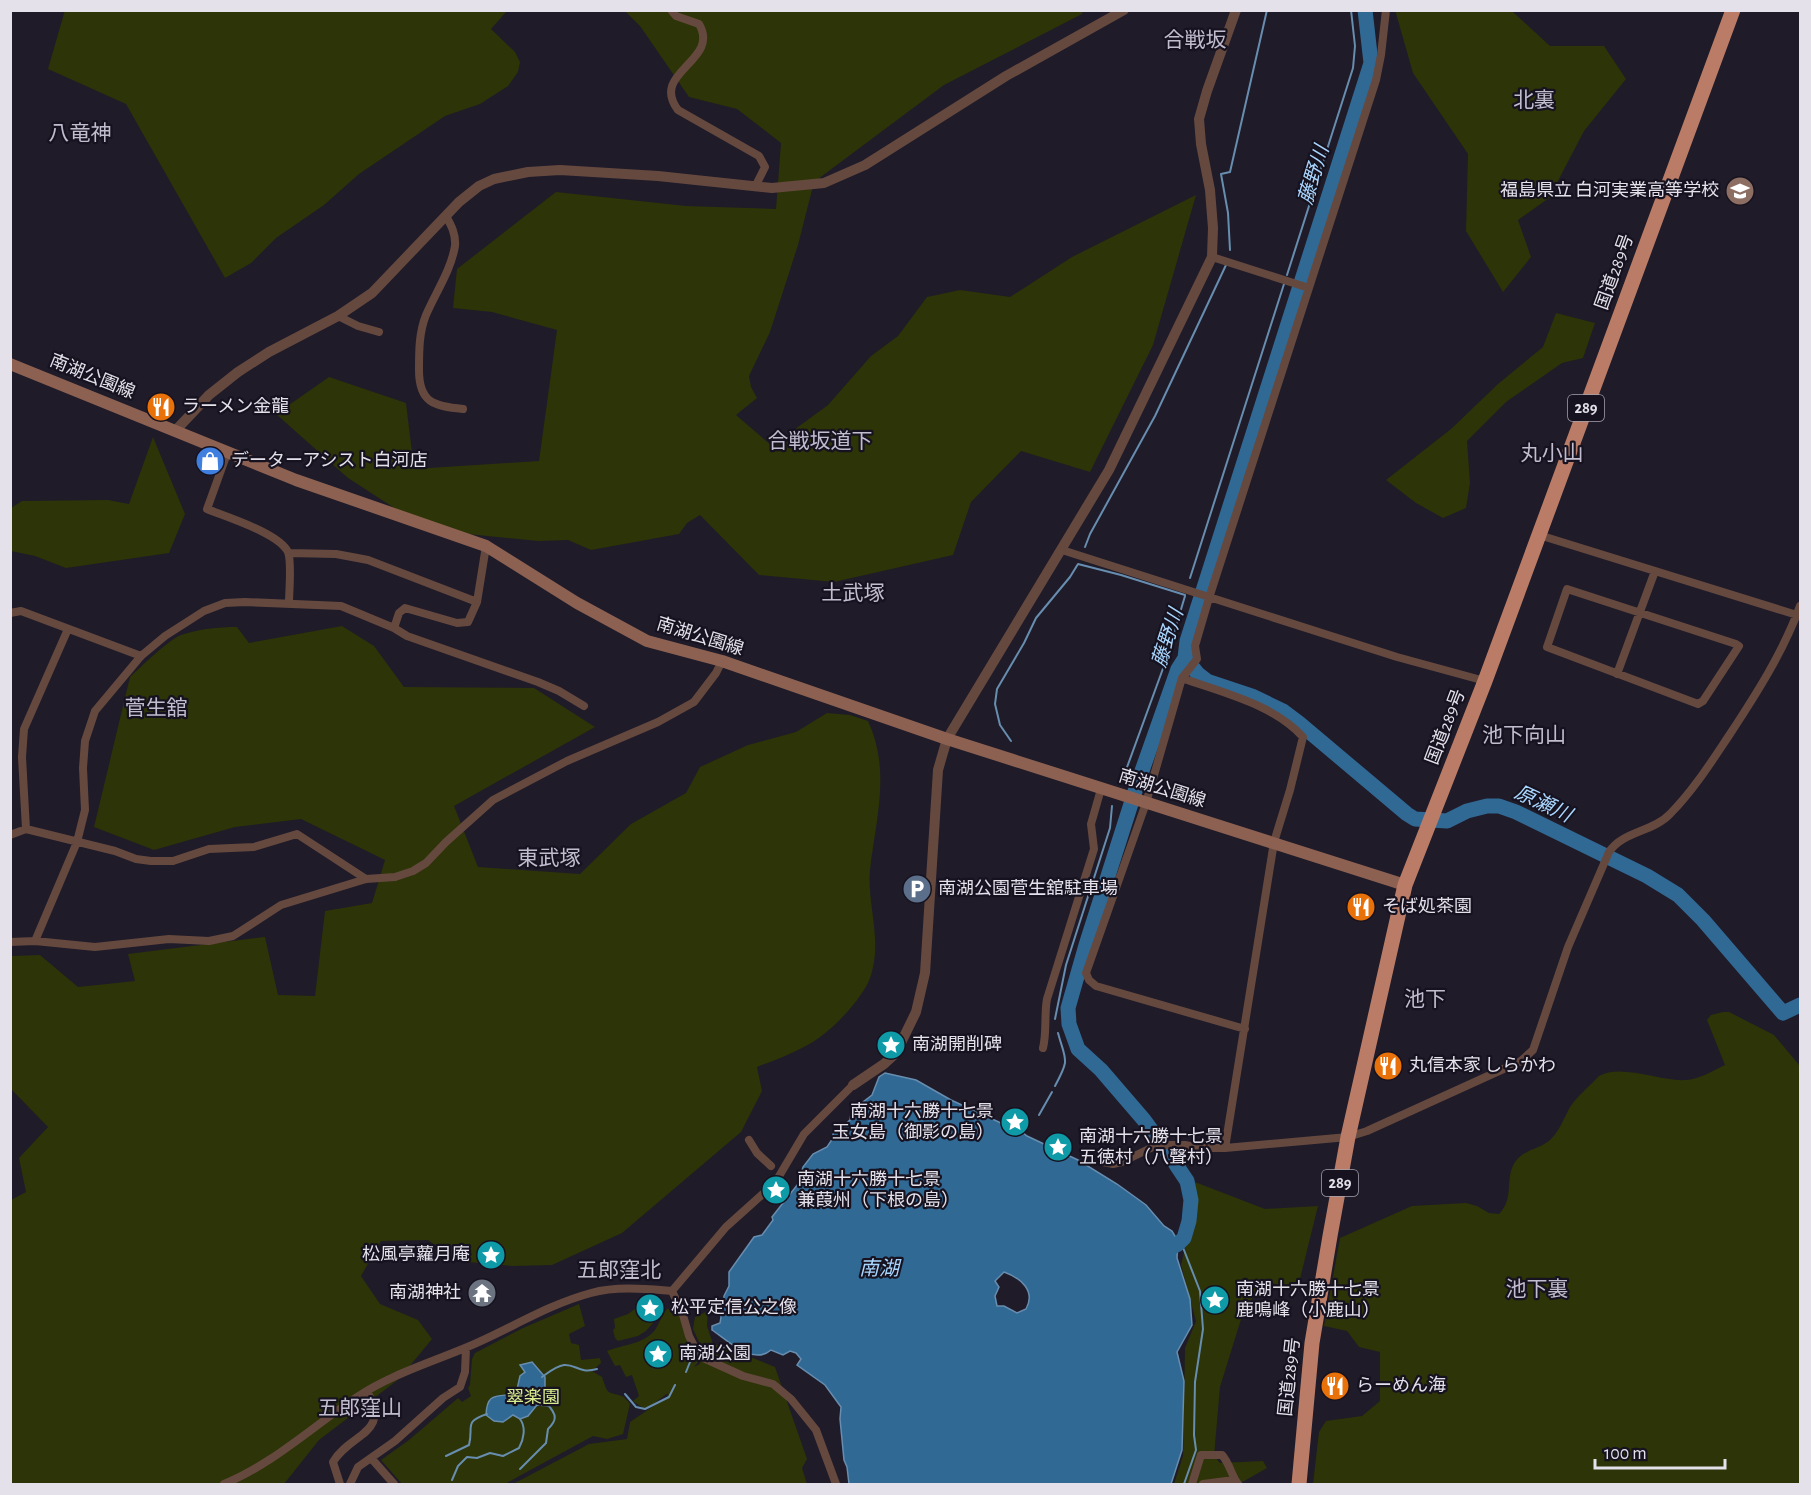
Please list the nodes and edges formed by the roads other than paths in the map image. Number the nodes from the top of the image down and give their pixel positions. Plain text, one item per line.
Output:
1 (671, 10) edge
2 (1124, 10) edge
3 (1236, 10) edge
4 (1386, 10) edge
5 (1733, 10) edge
6 (755, 187) junction
7 (446, 216) junction
8 (1212, 257) junction
9 (1309, 288) junction
10 (338, 316) junction
11 (379, 332) dead end
12 (10, 364) edge
13 (464, 409) dead end
14 (176, 430) junction
15 (228, 451) junction
16 (1539, 535) junction
17 (486, 546) junction
18 (1062, 550) junction
19 (289, 553) junction
20 (1655, 572) junction
21 (1209, 598) junction
22 (477, 602) junction
23 (289, 603) junction
24 (1799, 610) edge
25 (10, 613) edge
26 (1638, 613) junction
27 (394, 628) junction
28 (68, 629) junction
29 (141, 656) junction
30 (722, 661) junction
31 (1617, 674) junction
32 (1182, 678) junction
33 (1485, 681) junction
34 (584, 706) dead end
35 (947, 739) junction
36 (1101, 789) junction
37 (1146, 803) junction
38 (26, 829) junction
39 (10, 835) edge
40 (77, 842) junction
41 (1274, 842) junction
42 (366, 879) junction
43 (1405, 885) junction
44 (35, 941) junction
45 (10, 942) edge
46 (1245, 1029) junction
47 (1043, 1048) dead end
48 (853, 1085) joint
49 (1348, 1137) junction
50 (749, 1140) dead end
51 (1225, 1149) junction
52 (1103, 1162) dead end
53 (771, 1166) dead end
54 (672, 1291) junction
55 (466, 1348) junction
56 (367, 1391) junction
57 (371, 1458) junction
58 (1236, 1482) edge
59 (224, 1485) edge
60 (340, 1485) edge
61 (350, 1485) edge
62 (394, 1485) edge
63 (836, 1485) edge
64 (1192, 1485) edge
65 (1203, 1485) edge
66 (1299, 1485) edge

1 - 6 street
2 - 6 street
3 - 8 street
4 - 9 street
5 - 16 highway, 国道289号 / 289
6 - 7 street
7 - 10 street
7 - 13 street
8 - 9 street
8 - 18 street
9 - 21 street
10 - 11 street
10 - 14 street
12 - 14 main road, 南湖公園線
14 - 15 main road, 南湖公園線
15 - 17 main road, 南湖公園線
15 - 19 street
16 - 20 street
16 - 33 highway, 国道289号 / 289
17 - 22 street
17 - 30 main road, 南湖公園線
18 - 21 street
18 - 35 street
19 - 22 street
19 - 23 street
20 - 24 street
20 - 26 street
21 - 32 street
21 - 33 street
22 - 27 street
23 - 27 street
23 - 29 street
24 - 49 street
25 - 28 street
26 - 31 street
26 - 31 street
26 - 31 street
27 - 34 street
28 - 29 street
28 - 38 street
29 - 40 street
30 - 35 main road, 南湖公園線
30 - 42 street
32 - 37 street
32 - 41 street
33 - 43 highway, 国道289号 / 289
35 - 36 main road, 南湖公園線
35 - 48 street
36 - 37 main road, 南湖公園線
36 - 47 street
37 - 41 main road, 南湖公園線
37 - 46 street
38 - 39 street
38 - 40 street
40 - 42 street
40 - 44 street
41 - 43 main road, 南湖公園線
41 - 46 street
42 - 44 street
43 - 49 highway, 国道289号 / 289
44 - 45 street
46 - 51 street
48 - 54 street
49 - 51 street
49 - 66 highway, 国道289号 / 289
50 - 53 street
51 - 52 street
54 - 55 street
54 - 63 street
55 - 56 street
55 - 57 street
56 - 59 street
56 - 60 street
57 - 61 street
57 - 62 street
58 - 64 street
58 - 65 street

